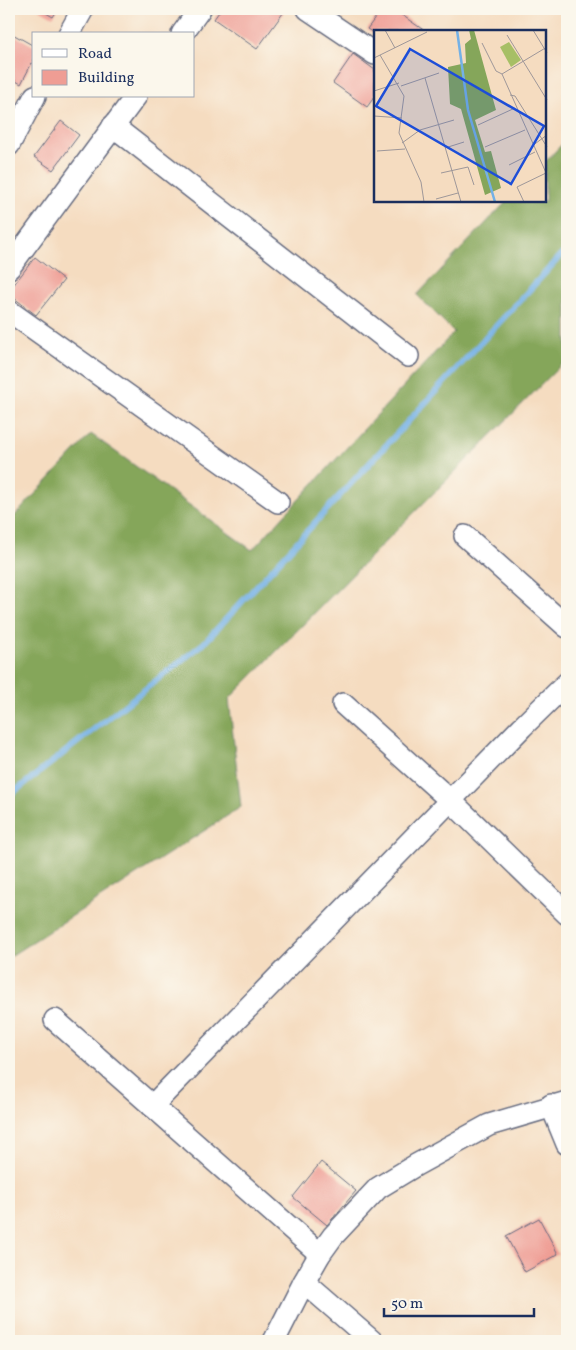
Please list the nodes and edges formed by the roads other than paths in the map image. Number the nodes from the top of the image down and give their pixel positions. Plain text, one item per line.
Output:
1 (83, 9) edge
2 (200, 9) edge
3 (308, 9) edge
4 (70, 32) edge
5 (183, 32) edge
6 (374, 53) edge
7 (34, 98) edge
8 (134, 98) edge
9 (113, 126) junction
10 (9, 144) edge
11 (9, 268) edge
12 (9, 311) edge
13 (408, 356) dead end
14 (278, 502) dead end
15 (465, 536) dead end
16 (567, 628) edge
17 (567, 683) edge
18 (343, 704) dead end
19 (450, 800) junction
20 (567, 914) edge
21 (55, 1020) dead end
22 (559, 1104) edge
23 (152, 1106) junction
24 (567, 1144) edge
25 (320, 1254) junction
26 (304, 1282) junction
27 (274, 1341) edge
28 (372, 1341) edge

1 - 4 street
2 - 5 street
3 - 6 street
7 - 10 street
8 - 9 street
9 - 11 street
9 - 13 street
12 - 14 street
15 - 16 street
17 - 19 street
18 - 19 street
19 - 20 street
19 - 23 street
21 - 23 street
22 - 24 street
22 - 25 street
23 - 25 street
25 - 26 street
26 - 27 street
26 - 28 street

